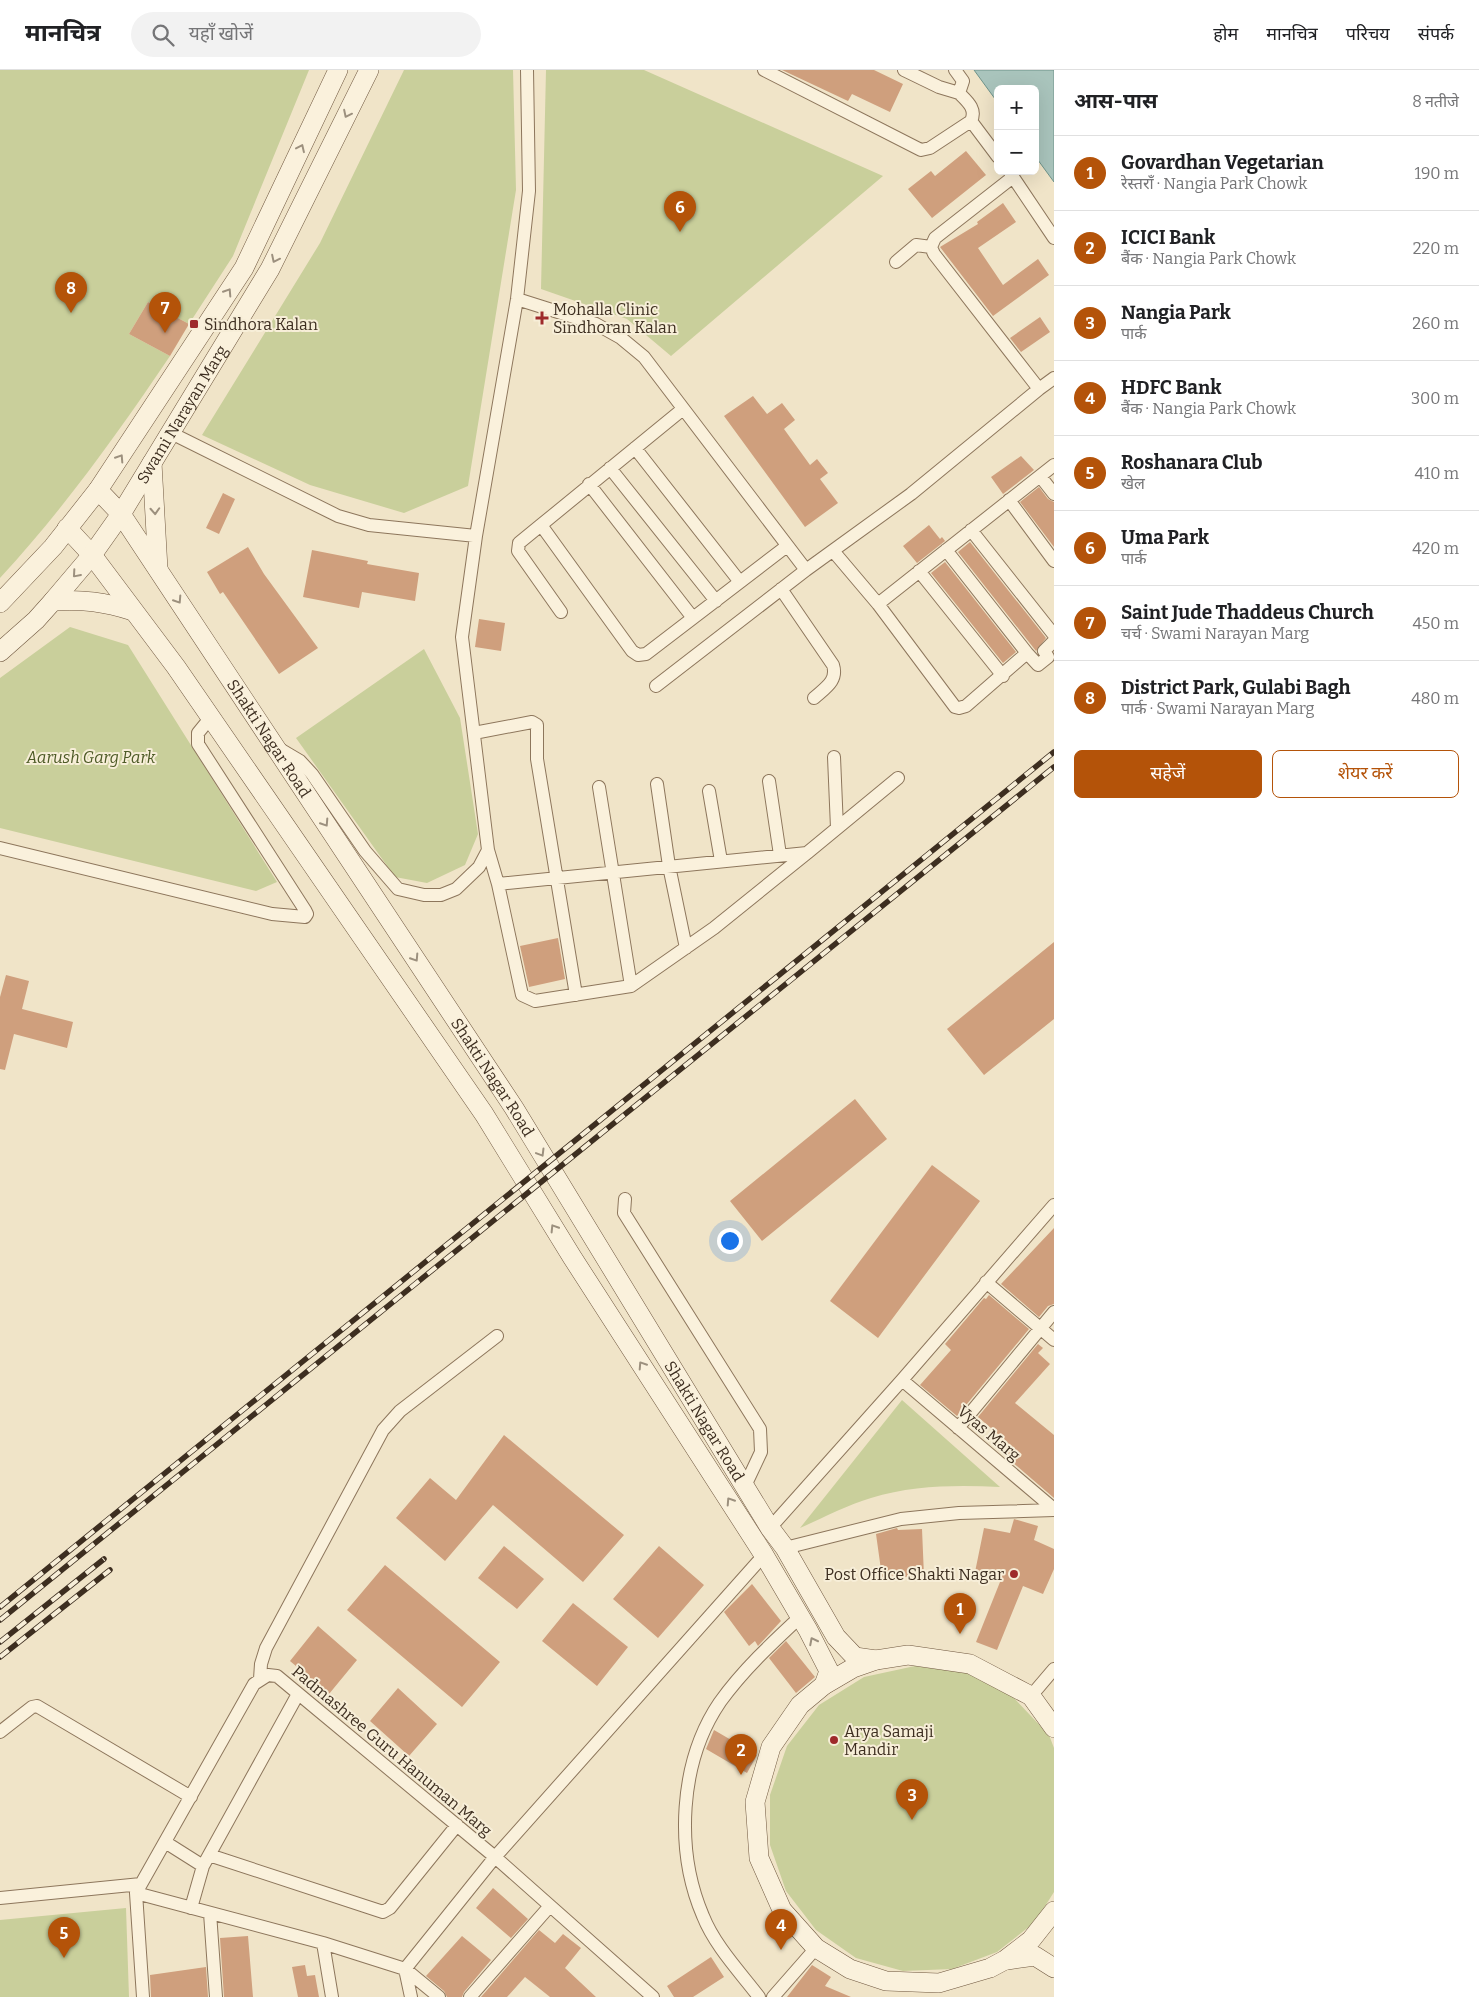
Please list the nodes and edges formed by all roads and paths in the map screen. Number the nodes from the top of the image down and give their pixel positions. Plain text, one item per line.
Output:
1 (338, 70) edge
2 (369, 70) edge
3 (527, 70) edge
4 (764, 70) edge
5 (904, 70) edge
6 (956, 70) edge
7 (959, 93) junction
8 (971, 121) junction
9 (994, 153) edge
10 (1010, 175) edge
11 (1012, 175) edge
12 (1054, 238) edge
13 (931, 247) junction
14 (896, 262) dead end
15 (517, 298) junction
16 (1054, 378) edge
17 (1039, 389) junction
18 (683, 409) junction
19 (171, 433) junction
20 (634, 448) junction
21 (152, 463) junction
22 (1054, 465) edge
23 (610, 468) junction
24 (1040, 476) junction
25 (589, 484) junction
26 (98, 490) junction
27 (1054, 494) edge
28 (1009, 500) junction
29 (121, 514) junction
30 (541, 525) junction
31 (67, 528) junction
32 (971, 530) junction
33 (476, 536) junction
34 (787, 546) junction
35 (946, 550) junction
36 (834, 552) junction
37 (92, 555) junction
38 (1054, 561) edge
39 (158, 570) junction
40 (806, 570) junction
41 (919, 571) junction
42 (740, 582) junction
43 (782, 589) junction
44 (716, 600) junction
45 (53, 601) junction
46 (0, 603) edge
47 (878, 604) junction
48 (133, 611) junction
49 (561, 612) dead end
50 (693, 618) junction
51 (1053, 633) edge
52 (0, 652) edge
53 (1027, 653) junction
54 (1003, 676) junction
55 (656, 686) dead end
56 (814, 698) dead end
57 (211, 717) junction
58 (474, 733) junction
59 (274, 746) junction
60 (834, 757) dead end
61 (898, 778) dead end
62 (768, 781) dead end
63 (657, 784) dead end
64 (599, 787) dead end
65 (709, 791) dead end
66 (837, 828) junction
67 (0, 848) edge
68 (488, 850) junction
69 (807, 853) junction
70 (780, 855) junction
71 (720, 861) junction
72 (669, 866) junction
73 (613, 871) junction
74 (557, 878) junction
75 (498, 884) junction
76 (686, 948) junction
77 (631, 986) junction
78 (576, 995) junction
79 (625, 1199) dead end
80 (1054, 1205) edge
81 (986, 1282) junction
82 (1054, 1312) edge
83 (1040, 1328) junction
84 (497, 1336) dead end
85 (1054, 1340) edge
86 (902, 1380) junction
87 (958, 1428) junction
88 (744, 1486) junction
89 (1054, 1510) edge
90 (770, 1528) junction
91 (785, 1548) junction
92 (764, 1555) junction
93 (800, 1617) junction
94 (876, 1660) junction
95 (1054, 1669) edge
96 (260, 1678) junction
97 (824, 1685) junction
98 (298, 1694) junction
99 (1031, 1696) junction
100 (1054, 1728) edge
101 (0, 1732) edge
102 (190, 1797) junction
103 (457, 1825) junction
104 (165, 1842) junction
105 (495, 1857) junction
106 (206, 1860) junction
107 (138, 1889) junction
108 (0, 1898) edge
109 (549, 1907) junction
110 (191, 1908) junction
111 (1054, 1911) edge
112 (210, 1913) junction
113 (322, 1943) junction
114 (816, 1948) junction
115 (1006, 1960) junction
116 (1054, 1968) edge
117 (405, 1969) junction
118 (143, 1997) edge
119 (216, 1997) edge
120 (332, 1997) edge
121 (411, 1997) edge
122 (439, 1997) edge
123 (470, 1997) edge
124 (653, 1997) edge
125 (759, 1997) edge
126 (773, 1997) edge

26 -> 1 street, Swami Narayan Marg
2 -> 19 street, Swami Narayan Marg
3 - 15 street
4 - 8 street
5 - 7 street
6 - 7 street
7 - 8 street
8 - 9 street
10 - 13 street
11 - 12 street
13 - 14 street
13 - 17 street
15 - 18 street
15 - 33 street
16 - 17 street
17 - 36 street
18 - 20 street
18 - 34 street
19 - 21 street, Swami Narayan Marg
19 - 33 street
20 - 23 street
20 - 42 street
21 - 29 street, Swami Narayan Marg
21 -> 39 street
22 - 24 street
23 - 25 street
23 - 44 street
24 - 27 street
24 - 28 street
25 - 30 street
25 - 50 street
26 - 29 street, Shakti Nagar Road
26 - 31 street, Swami Narayan Marg
28 - 32 street
28 - 38 street
29 - 37 street, Swami Narayan Marg
29 - 39 street, Shakti Nagar Road
30 - 49 street
30 - 50 street
31 - 37 street, Shakti Nagar Road
31 - 46 street, Swami Narayan Marg
32 - 35 street
32 - 51 street
33 - 58 street
34 - 40 street
34 - 42 street
35 - 41 street
35 - 53 street
36 - 40 street
36 - 47 street
37 -> 45 street, Swami Narayan Marg
37 - 48 street, Shakti Nagar Road
39 -> 59 street, Shakti Nagar Road
40 - 43 street
41 - 47 street
41 - 54 street
42 - 44 street
43 - 55 street
43 - 56 street
44 - 50 street
45 - 48 street
45 - 52 street, Swami Narayan Marg
47 - 54 street
48 - 57 street, Shakti Nagar Road
51 - 53 street
53 - 54 street
57 - 67 street
92 -> 57 street, Shakti Nagar Road
58 - 68 street
58 - 74 street
59 - 68 street
59 -> 88 street, Shakti Nagar Road
60 - 66 street
61 - 66 street
62 - 70 street
63 - 72 street
64 - 73 street
65 - 71 street
66 - 69 street
68 - 75 street
69 - 70 street
69 - 76 street
70 - 71 street
71 - 72 street
72 - 73 street
72 - 76 street
73 - 74 street
73 - 77 street
74 - 75 street
74 - 78 street
75 - 78 street
76 - 77 street
77 - 78 street
79 - 88 street
80 - 81 street
81 - 83 street
81 - 86 street
82 - 83 street
83 - 85 street
83 - 87 street
84 - 96 street
86 - 87 street, Vyas Marg
86 - 90 street
87 - 89 street, Vyas Marg
88 - 90 street, Shakti Nagar Road
89 - 91 street
90 - 91 street, Shakti Nagar Road
91 - 94 street, Shakti Nagar Road
92 - 93 street, Shakti Nagar Road
92 - 105 street
97 -> 93 street, Shakti Nagar Road
93 - 125 street
94 - 97 street
94 - 99 street
95 - 99 street
96 - 98 street, Padmashree Guru Hanuman Marg
96 - 102 street
97 - 114 street
98 - 103 street, Padmashree Guru Hanuman Marg
98 - 106 street
99 - 100 street
101 - 102 street
102 - 104 street
103 - 105 street, Padmashree Guru Hanuman Marg
103 - 106 street
104 - 106 street
104 - 107 street
105 - 109 street, Padmashree Guru Hanuman Marg
105 - 117 street
106 - 110 street
107 - 108 street
107 - 110 street
107 - 118 street
109 - 123 street
109 - 124 street, Padmashree Guru Hanuman Marg
110 - 112 street
111 - 115 street
112 - 113 street
112 - 119 street
113 - 117 street
113 - 120 street
114 - 115 street
114 - 126 street
115 - 116 street
117 - 121 street
117 - 122 street

